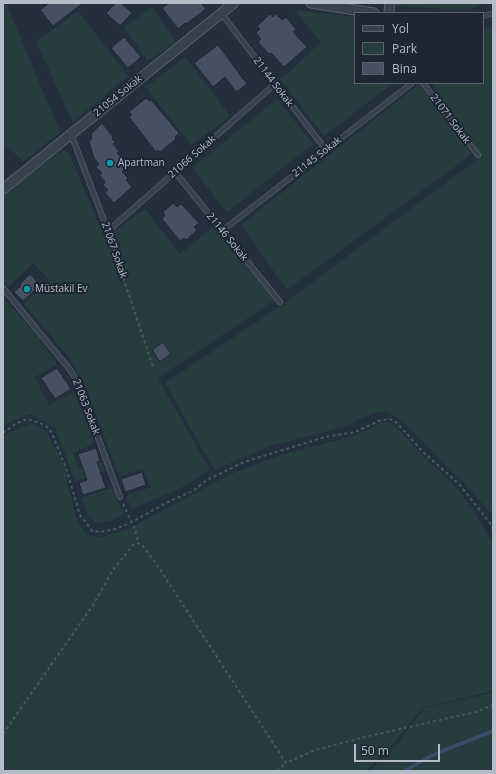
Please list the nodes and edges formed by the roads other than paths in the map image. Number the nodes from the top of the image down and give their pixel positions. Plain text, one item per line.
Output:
1 (234, 3) edge
2 (314, 3) edge
3 (368, 12) edge
4 (221, 13) junction
5 (275, 84) junction
6 (411, 84) edge
7 (424, 84) edge
8 (71, 134) junction
9 (326, 150) junction
10 (478, 155) dead end
11 (175, 172) junction
12 (3, 189) edge
13 (108, 231) joint
14 (222, 231) junction
15 (3, 288) edge
16 (280, 302) dead end
17 (120, 497) road end

1 - 4 street, 21054 Sokak
2 - 3 street
4 - 5 lane, 21144 Sokak
4 - 8 street, 21054 Sokak
5 - 9 lane, 21144 Sokak
5 - 11 lane, 21066 Sokak
6 - 9 lane, 21145 Sokak
7 - 10 lane, 21071 Sokak
8 - 12 street, 21054 Sokak
8 - 13 lane, 21067 Sokak
9 - 14 lane, 21145 Sokak
11 - 13 lane, 21066 Sokak
11 - 14 lane, 21146 Sokak
14 - 16 lane, 21146 Sokak
15 - 17 lane, 21063 Sokak

